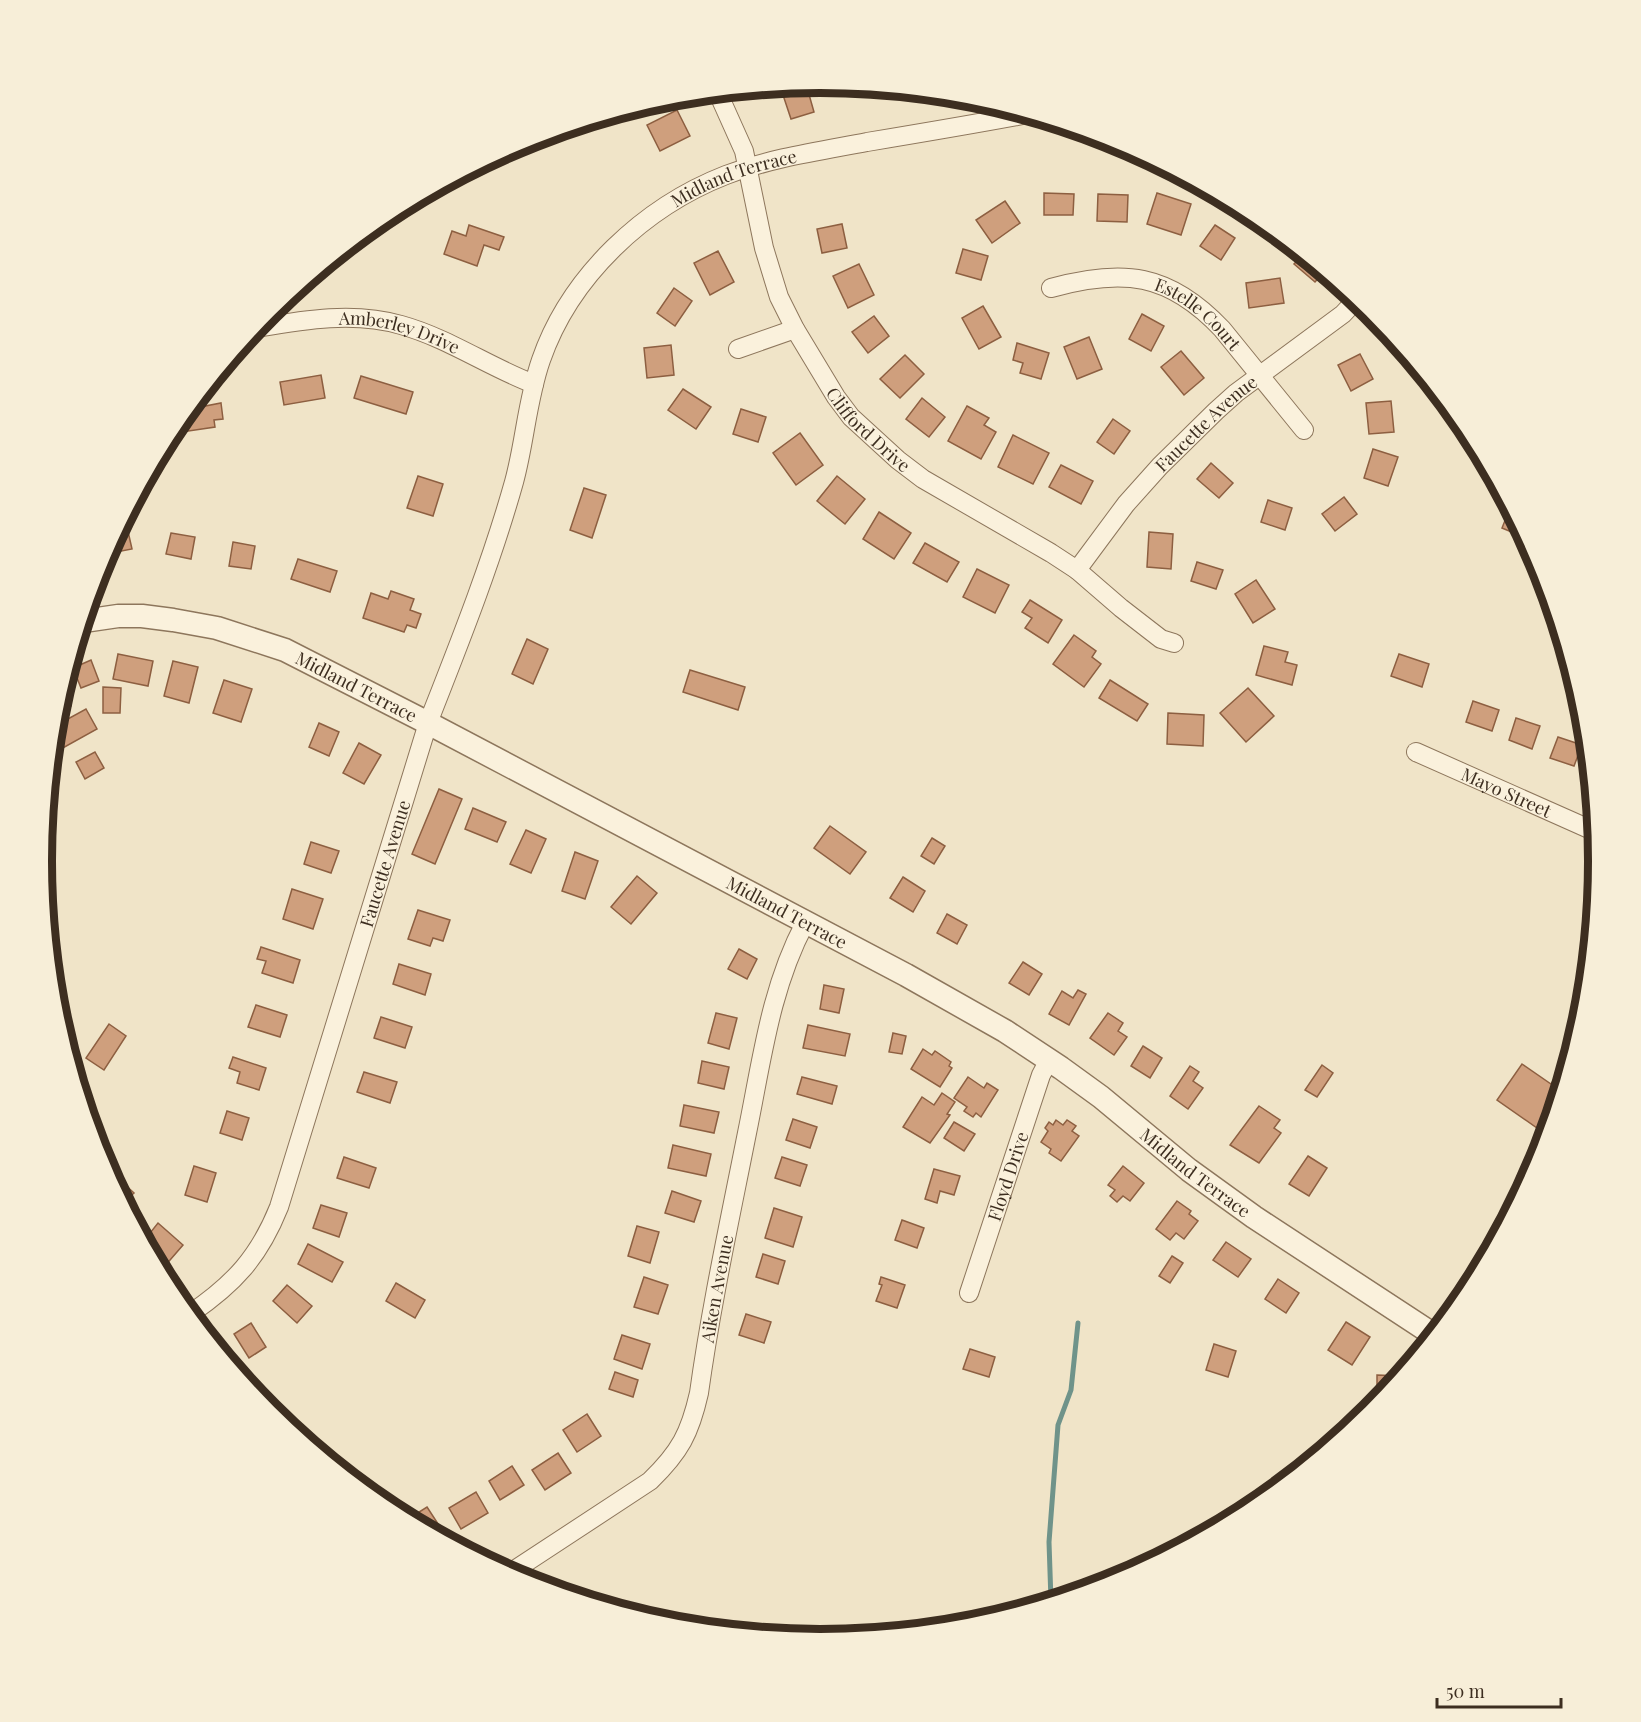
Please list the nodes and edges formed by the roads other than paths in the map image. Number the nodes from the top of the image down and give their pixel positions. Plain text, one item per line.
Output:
1 (721, 100) edge
2 (1010, 117) edge
3 (748, 168) junction
4 (1051, 288) dead end
5 (1351, 306) edge
6 (270, 326) edge
7 (795, 328) junction
8 (738, 349) dead end
9 (1260, 376) junction
10 (534, 384) junction
11 (1304, 430) dead end
12 (1077, 570) junction
13 (91, 620) edge
14 (1174, 644) dead end
15 (428, 723) junction
16 (1416, 752) dead end
17 (1587, 828) edge
18 (805, 923) junction
19 (1048, 1060) junction
20 (969, 1293) dead end
21 (197, 1309) edge
22 (1428, 1331) edge
23 (519, 1567) edge

1 - 3 street, Clifford Drive
2 - 3 street, Midland Terrace
3 - 7 street, Clifford Drive
3 - 10 street, Midland Terrace
4 - 9 street, Estelle Court
5 - 9 street, Faucette Avenue
6 - 10 street, Amberley Drive
7 - 8 street
7 - 12 street, Clifford Drive
9 - 11 street, Estelle Court
9 - 12 street, Faucette Avenue
10 - 15 street, Faucette Avenue
12 - 14 street, Clifford Drive
13 - 15 street, Midland Terrace
15 - 18 street, Midland Terrace
15 - 21 street, Faucette Avenue
16 - 17 street, Mayo Street
18 - 19 street, Midland Terrace
18 - 23 street, Aiken Avenue
19 - 20 street, Floyd Drive
19 - 22 street, Midland Terrace

